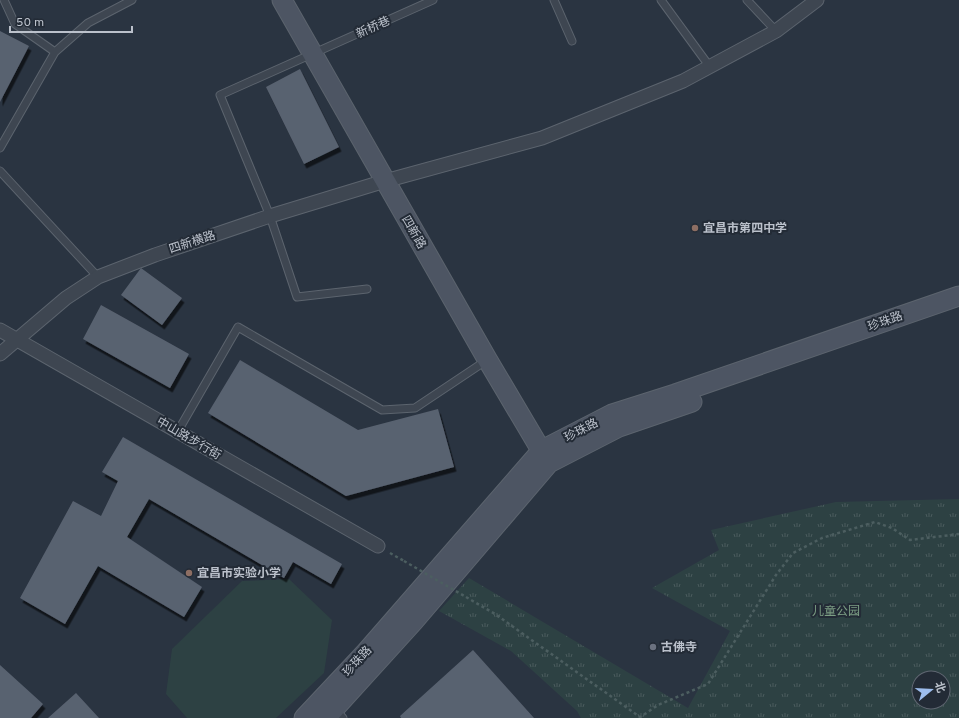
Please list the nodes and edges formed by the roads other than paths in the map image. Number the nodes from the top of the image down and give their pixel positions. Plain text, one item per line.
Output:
1 (4, 0) edge
2 (132, 0) edge
3 (282, 0) edge
4 (433, 0) edge
5 (554, 0) edge
6 (662, 0) edge
7 (747, 0) edge
8 (817, 0) edge
9 (776, 31) junction
10 (572, 40) dead end
11 (55, 52) junction
12 (313, 55) junction
13 (710, 67) junction
14 (0, 148) edge
15 (0, 171) edge
16 (385, 181) junction
17 (270, 216) junction
18 (98, 277) junction
19 (367, 289) dead end
20 (959, 296) edge
21 (959, 310) edge
22 (0, 330) edge
23 (17, 340) junction
24 (0, 354) edge
25 (487, 359) junction
26 (178, 431) junction
27 (545, 457) junction
28 (378, 546) dead end
29 (334, 715) edge
30 (304, 718) edge

1 - 11 lane
2 - 11 lane
3 - 12 main road, 四新路
4 - 12 lane, 新桥巷
5 - 10 lane
6 - 13 lane
7 - 9 lane
8 - 9 street, 四新横路
9 - 13 street, 四新横路
11 - 14 lane
12 - 16 main road, 四新路
12 - 17 lane, 新桥巷
13 - 16 street, 四新横路
15 - 18 lane
16 - 17 street, 四新横路
16 - 25 main road, 四新路
17 - 18 street, 四新横路
17 - 19 lane
18 - 23 street, 四新横路
20 - 27 main road, 珍珠路
21 - 27 main road, 珍珠路
22 - 23 street, 中山路步行街
23 - 24 street, 四新横路
23 - 26 street, 中山路步行街
25 - 26 lane
25 - 27 main road, 四新路
26 - 28 street, 中山路步行街
27 - 29 main road, 珍珠路
27 - 30 main road, 珍珠路

